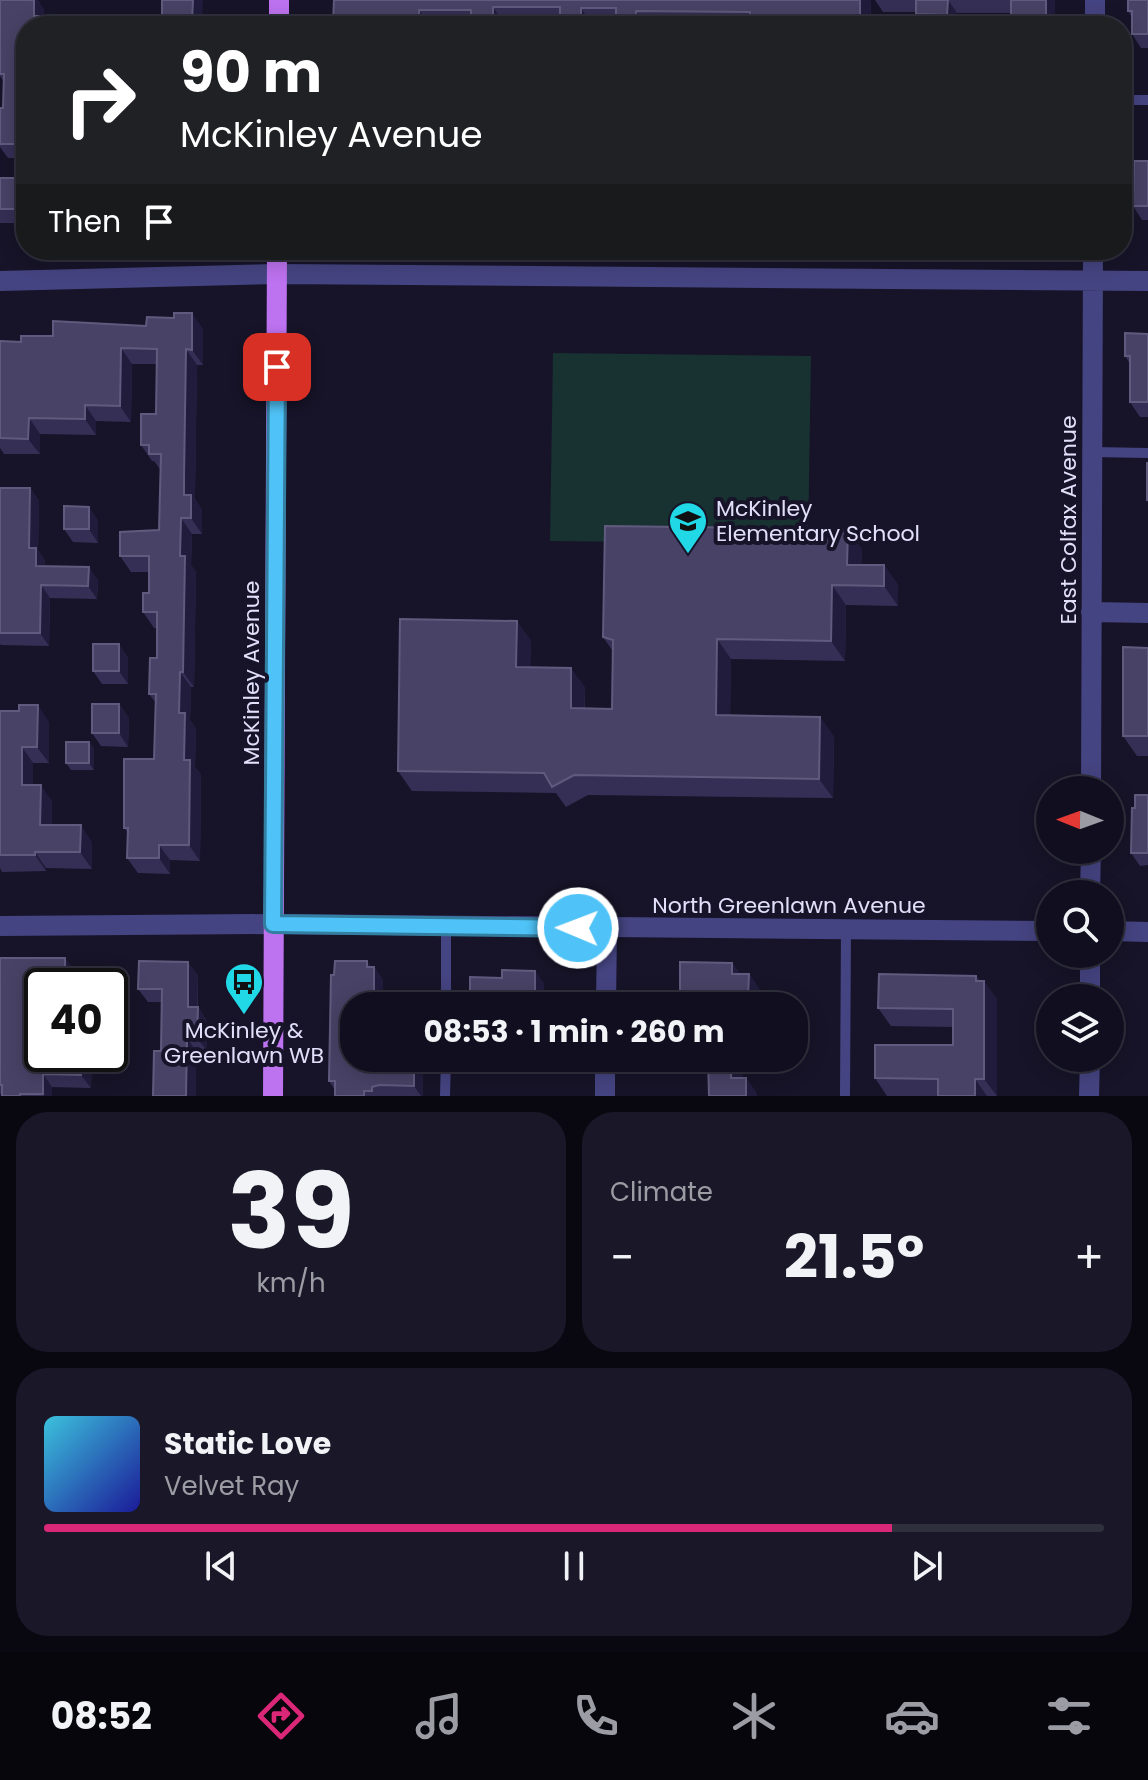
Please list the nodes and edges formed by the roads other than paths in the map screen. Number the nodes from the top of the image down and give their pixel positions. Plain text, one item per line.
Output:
1 (277, 260) edge
2 (1093, 260) edge
3 (277, 274) junction
4 (1093, 280) junction
5 (0, 281) edge
6 (1148, 281) edge
7 (1093, 452) junction
8 (1148, 453) edge
9 (1091, 612) junction
10 (1148, 613) edge
11 (1091, 776) edge
12 (273, 924) junction
13 (0, 926) edge
14 (446, 926) junction
15 (607, 928) junction
16 (846, 928) junction
17 (1036, 931) edge
18 (1124, 931) edge
19 (1148, 932) edge
20 (446, 992) edge
21 (606, 992) edge
22 (446, 1072) edge
23 (605, 1072) edge
24 (1090, 1072) edge
25 (273, 1096) edge
26 (445, 1096) edge
27 (605, 1096) edge
28 (845, 1096) edge
29 (1089, 1096) edge

1 - 3 main road, McKinley Avenue
2 - 4 street, East Colfax Avenue
3 - 4 street
3 - 5 street
3 - 12 main road, McKinley Avenue
4 - 6 street
4 - 7 street, East Colfax Avenue
7 - 8 lane
7 - 9 street, East Colfax Avenue
9 - 10 street
9 - 11 street, East Colfax Avenue
12 - 13 street, North Greenlawn Avenue
12 - 14 street, North Greenlawn Avenue
12 - 25 main road, McKinley Avenue
14 - 15 street, North Greenlawn Avenue
14 - 20 lane
15 - 16 street, North Greenlawn Avenue
15 - 21 street
16 - 17 street, North Greenlawn Avenue
16 - 28 lane
18 - 19 street
22 - 26 lane
23 - 27 street
24 - 29 street

